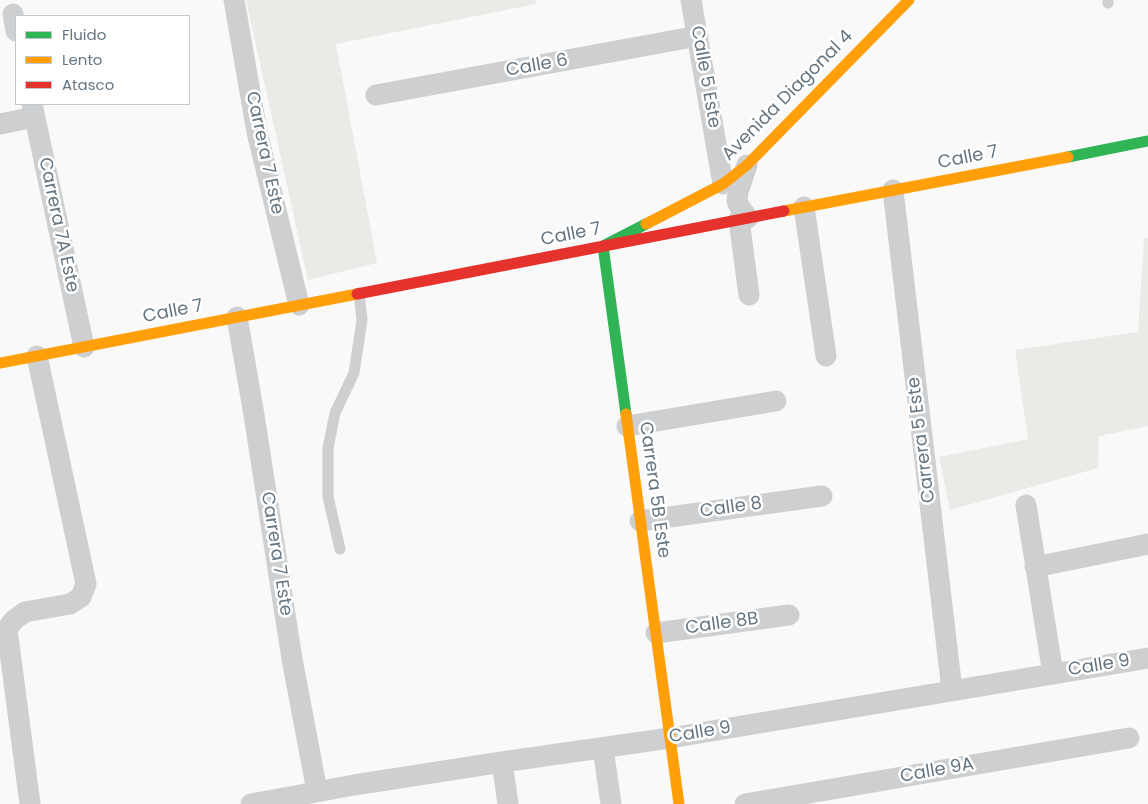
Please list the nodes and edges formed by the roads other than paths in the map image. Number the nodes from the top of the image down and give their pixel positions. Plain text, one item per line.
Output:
1 (234, 0) edge
2 (692, 0) edge
3 (909, 0) edge
4 (15, 24) edge
5 (0, 31) edge
6 (698, 36) junction
7 (376, 96) dead end
8 (33, 111) edge
9 (0, 124) edge
10 (1148, 141) edge
11 (747, 165) junction
12 (723, 184) junction
13 (893, 190) junction
14 (804, 208) junction
15 (744, 219) junction
16 (603, 246) junction
17 (359, 293) junction
18 (749, 295) dead end
19 (299, 305) junction
20 (237, 317) junction
21 (84, 347) junction
22 (37, 356) junction
23 (826, 356) dead end
24 (0, 363) edge
25 (776, 402) dead end
26 (627, 426) junction
27 (822, 496) dead end
28 (1026, 505) dead end
29 (640, 521) junction
30 (1148, 544) edge
31 (340, 549) dead end
32 (1035, 567) junction
33 (789, 615) dead end
34 (656, 633) junction
35 (1148, 658) edge
36 (1053, 674) junction
37 (952, 690) junction
38 (670, 738) junction
39 (1129, 738) dead end
40 (602, 748) junction
41 (502, 762) junction
42 (317, 791) junction
43 (356, 794) edge
44 (30, 804) edge
45 (251, 804) edge
46 (508, 804) edge
47 (611, 804) edge
48 (679, 804) edge
49 (744, 804) edge

1 - 19 street, Carrera 7 Este
2 - 6 street, Calle 5 Este
3 - 11 street, Avenida Diagonal 4
4 - 5 street
6 - 7 street, Calle 6
6 - 12 street, Calle 5 Este
8 - 9 street
8 - 21 street, Carrera 7A Este
10 - 13 street, Calle 7
11 - 12 street, Avenida Diagonal 4
11 - 15 street
12 - 16 street, Avenida Diagonal 4
13 - 14 street, Calle 7
13 - 37 street, Carrera 5 Este
14 - 15 street, Calle 7
14 - 23 street
15 - 16 street, Calle 7
15 - 18 street
16 - 17 street, Calle 7
16 - 26 street, Carrera 5B Este
17 - 19 street, Calle 7
17 - 31 lane
19 - 20 street, Calle 7
20 - 21 street, Calle 7
20 - 42 street, Carrera 7 Este
21 - 22 street, Calle 7
22 - 24 street, Calle 7
22 - 44 street
25 - 26 street
26 - 29 street, Carrera 5B Este
27 - 29 street, Calle 8
28 - 32 street
29 - 34 street, Carrera 5B Este
30 - 32 street
32 - 36 street
33 - 34 street, Calle 8B
34 - 38 street, Carrera 5B Este
35 - 36 street, Calle 9
36 - 37 street, Calle 9
37 - 38 street, Calle 9
38 - 40 street, Calle 9
38 - 48 street, Carrera 5B Este
39 - 49 street, Calle 9A
40 - 41 street, Calle 9
40 - 47 street
41 - 43 street, Calle 9
41 - 46 street
42 - 43 street, Calle 9
42 - 45 street, Calle 9

